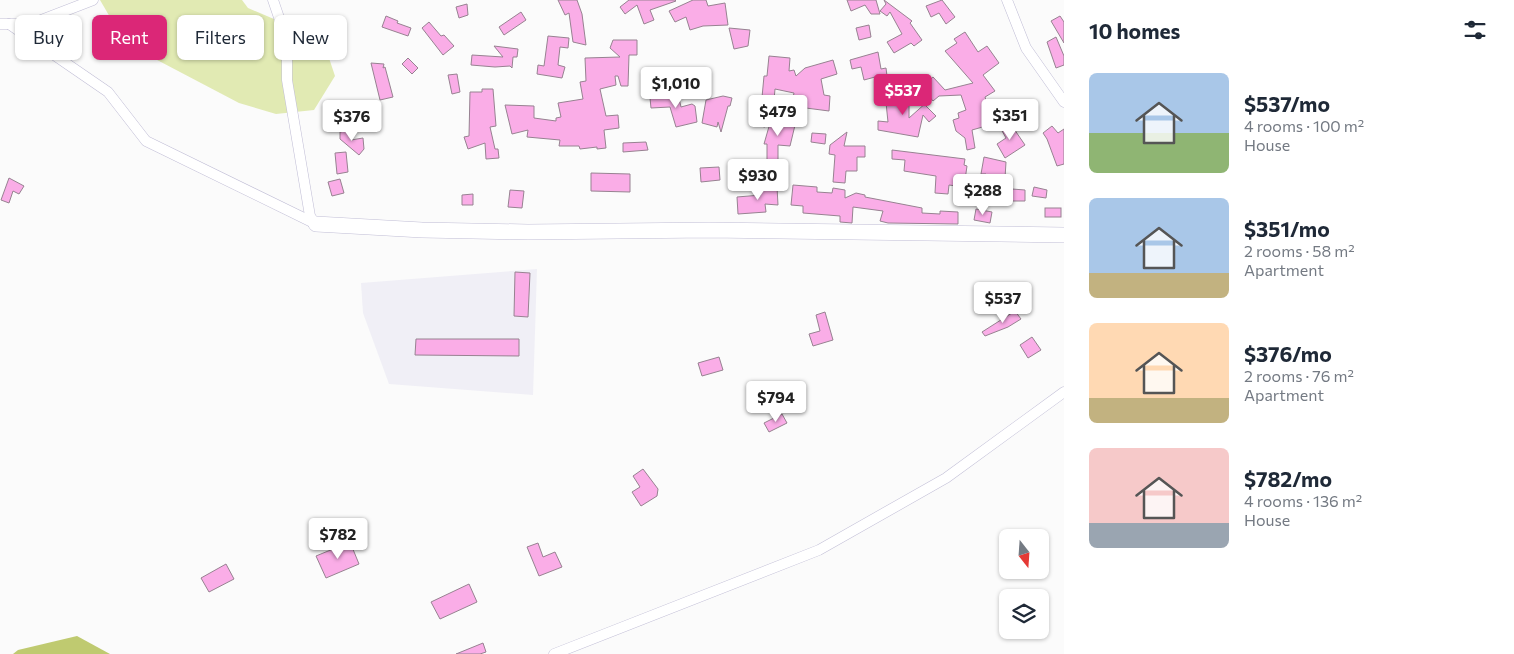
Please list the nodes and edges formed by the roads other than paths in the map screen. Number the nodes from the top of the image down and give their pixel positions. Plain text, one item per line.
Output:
1 (93, 0) edge
2 (273, 0) edge
3 (1007, 0) edge
4 (4, 24) edge
5 (1064, 102) edge
6 (316, 224) junction
7 (1064, 235) edge
8 (1064, 392) edge
9 (554, 654) edge

1 - 4 street
2 - 6 street
3 - 5 street
4 - 6 street
6 - 7 street
8 - 9 street

